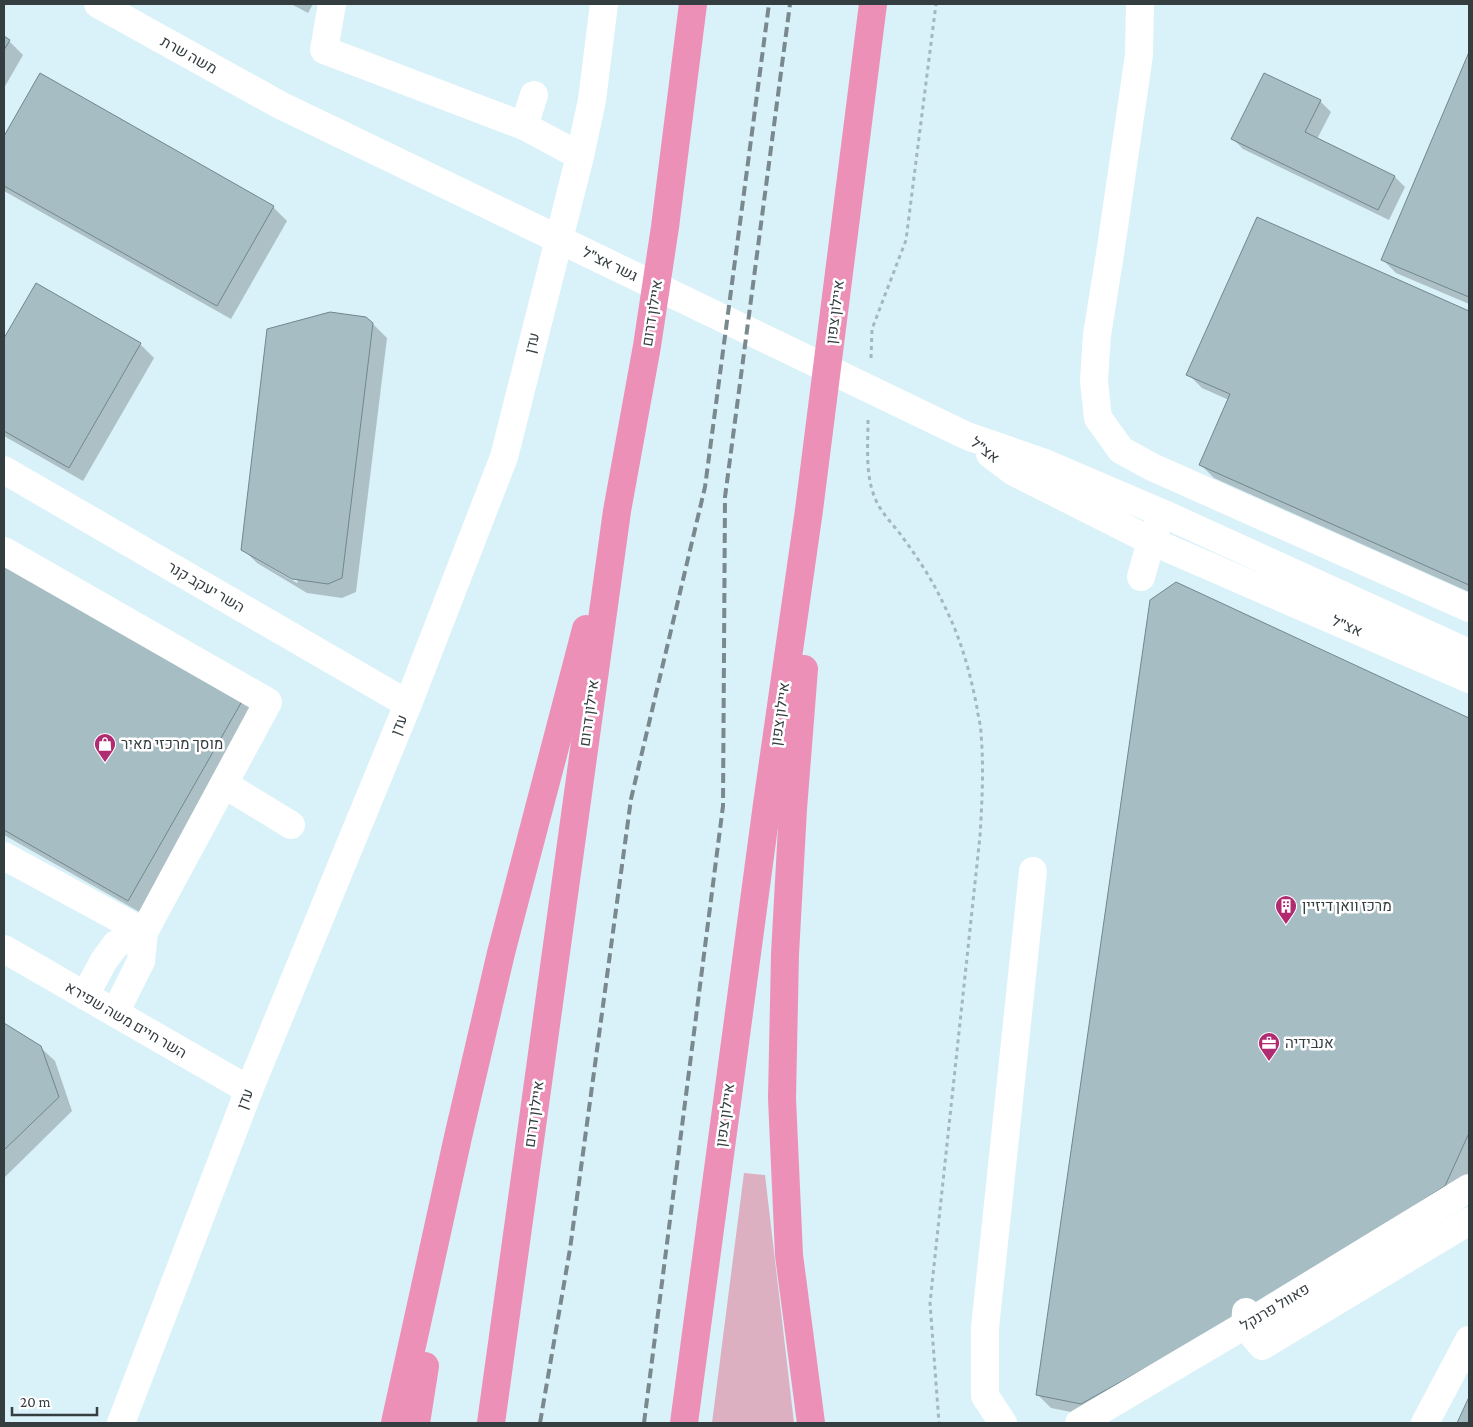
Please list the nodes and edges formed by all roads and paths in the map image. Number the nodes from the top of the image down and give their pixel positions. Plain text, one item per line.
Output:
1 (98, 4) edge
2 (332, 4) edge
3 (604, 4) edge
4 (693, 4) edge
5 (873, 4) edge
6 (936, 4) edge
7 (1140, 4) edge
8 (534, 96) dead end
9 (280, 105) joint
10 (524, 126) junction
11 (580, 156) junction
12 (870, 366) dead end
13 (869, 413) dead end
14 (822, 414) junction
15 (966, 436) junction
16 (4, 470) edge
17 (617, 511) junction
18 (1162, 513) junction
19 (1151, 541) junction
20 (4, 551) edge
21 (1141, 577) dead end
22 (1469, 608) edge
23 (1469, 653) edge
24 (1469, 679) edge
25 (408, 704) junction
26 (224, 784) junction
27 (291, 825) dead end
28 (4, 856) edge
29 (1033, 871) dead end
30 (144, 932) junction
31 (4, 950) edge
32 (85, 996) junction
33 (115, 1013) junction
34 (249, 1090) junction
35 (458, 1137) junction
36 (1469, 1188) edge
37 (1469, 1221) edge
38 (1246, 1319) junction
39 (1469, 1340) edge
40 (121, 1423) edge
41 (395, 1423) edge
42 (416, 1423) edge
43 (491, 1423) edge
44 (684, 1423) edge
45 (810, 1423) edge
46 (939, 1423) edge
47 (1003, 1423) edge
48 (1079, 1423) edge
49 (1425, 1423) edge

1 - 9 street, משה שרת
2 - 10 street
3 - 11 street, עדן
4 - 17 highway, איילון דרום
5 - 14 highway, איילון צפון
6 - 12 path
7 - 22 street
8 - 10 street
9 - 15 street, גשר אצ"ל
10 - 11 street
11 - 25 street, עדן
13 - 46 path
14 - 44 highway, איילון צפון
14 - 45 highway
15 - 18 street, אצ"ל
15 - 19 street, אצ"ל
16 - 25 street, השר יעקב קנר
17 - 35 highway
17 - 43 highway, איילון דרום
18 - 19 street
18 - 23 street, אצ"ל
19 - 21 street
19 - 24 street, אצ"ל
20 - 26 street
25 - 34 street, עדן
26 - 27 street
26 - 30 street
28 - 30 street
29 - 47 street
30 - 32 street
30 - 33 street
31 - 32 street, השר חיים משה שפירא
32 - 33 street, השר חיים משה שפירא
33 - 34 street, השר חיים משה שפירא
34 - 40 street, עדן
35 - 41 highway
35 - 42 highway
36 - 38 street, פאוול פרנקל
37 - 38 street, פאוול פרנקל
38 - 48 street, פאוול פרנקל
39 - 49 street

